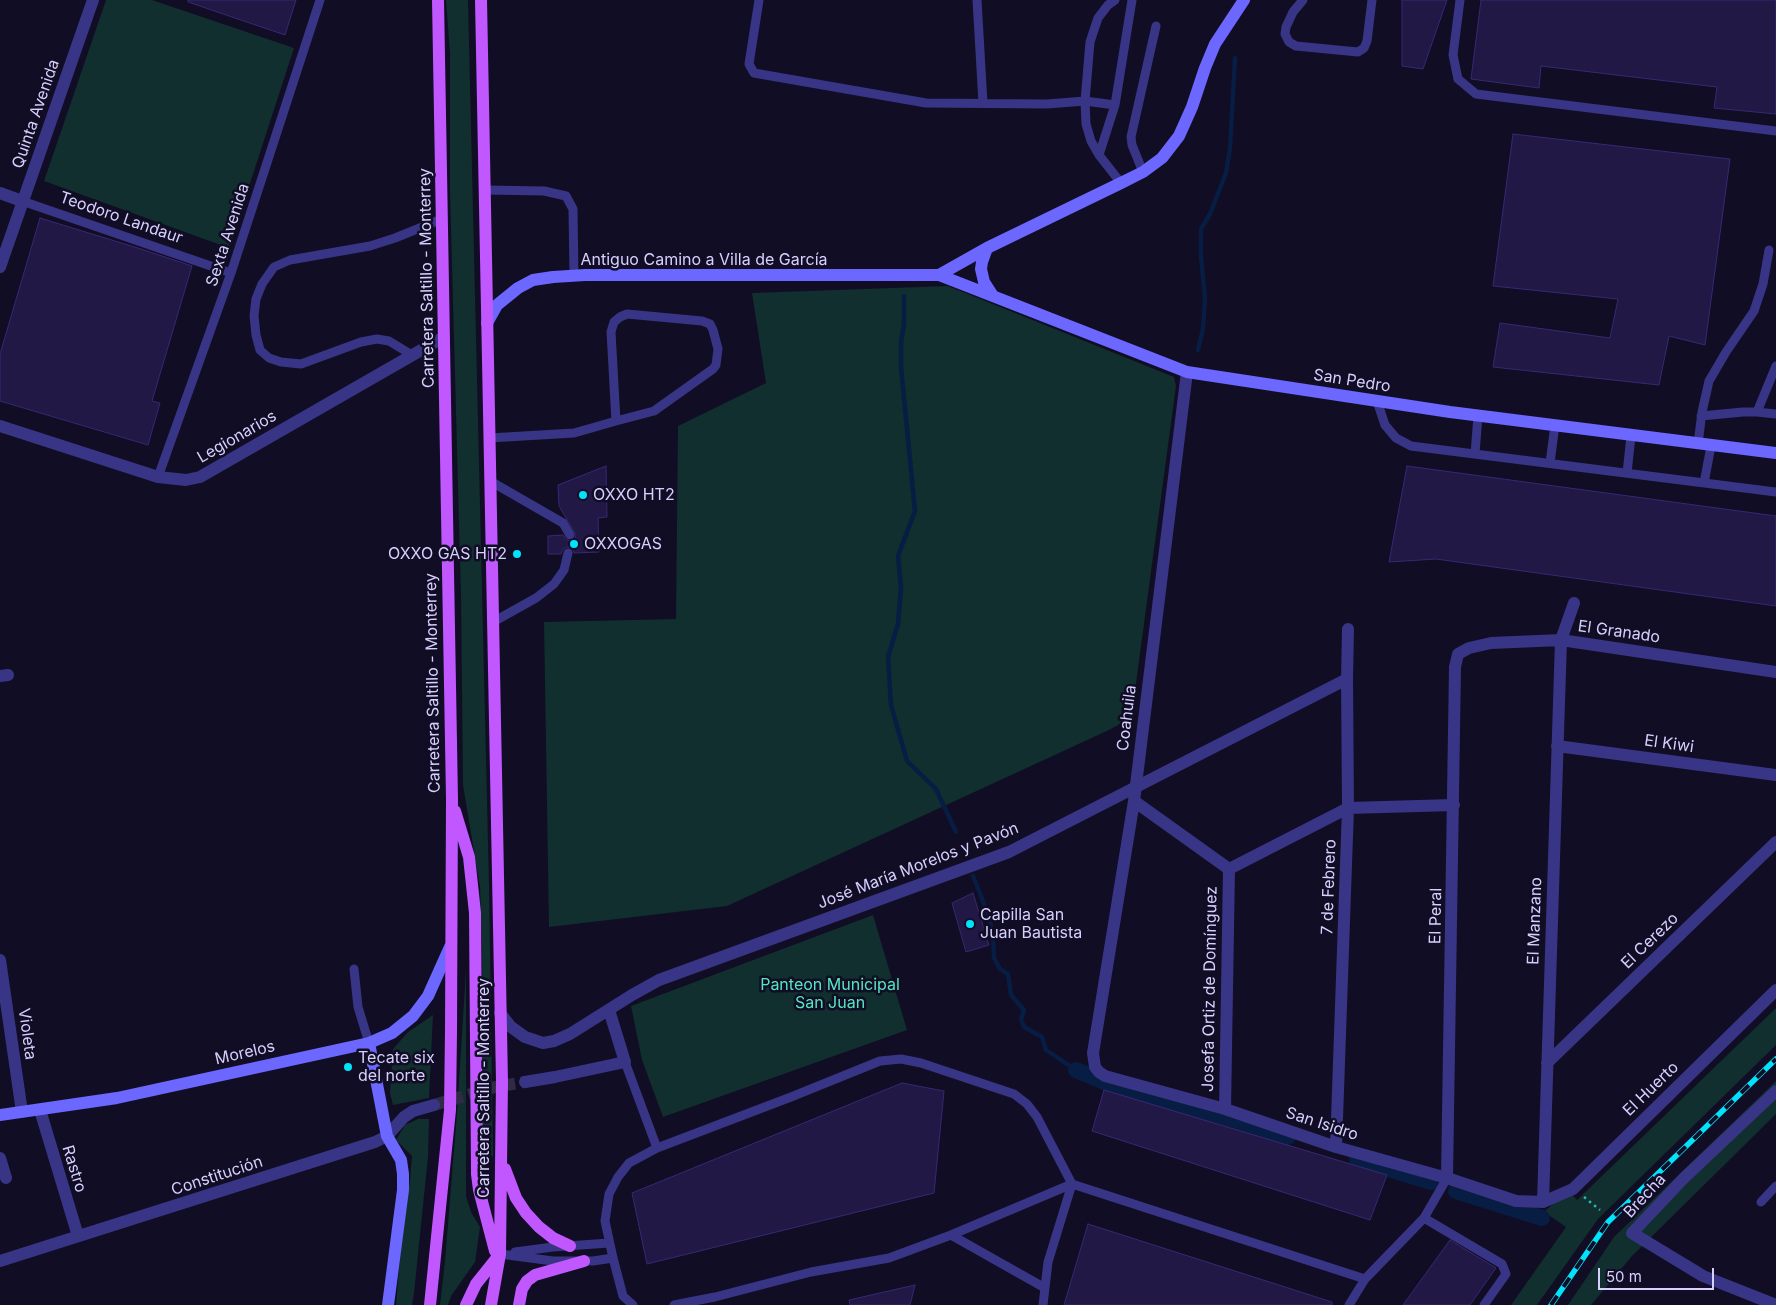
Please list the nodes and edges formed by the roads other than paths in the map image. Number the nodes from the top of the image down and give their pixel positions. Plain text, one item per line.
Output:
1 (93, 0) edge
2 (320, 0) edge
3 (438, 0) edge
4 (481, 0) edge
5 (759, 0) edge
6 (977, 0) edge
7 (1115, 0) edge
8 (1132, 0) edge
9 (1244, 0) edge
10 (1303, 0) edge
11 (1372, 0) edge
12 (1460, 0) edge
13 (1156, 26) dead end
14 (1085, 101) junction
15 (984, 104) junction
16 (1115, 105) junction
17 (1776, 131) edge
18 (1099, 155) junction
19 (1143, 172) junction
20 (1122, 183) junction
21 (485, 190) junction
22 (0, 193) edge
23 (22, 201) junction
24 (442, 219) junction
25 (987, 248) junction
26 (1769, 250) dead end
27 (0, 267) edge
28 (231, 273) junction
29 (940, 275) junction
30 (574, 276) junction
31 (993, 296) junction
32 (487, 323) junction
33 (444, 337) junction
34 (412, 355) junction
35 (1776, 366) edge
36 (1187, 372) junction
37 (1376, 401) junction
38 (1757, 412) junction
39 (1776, 414) edge
40 (1478, 415) junction
41 (1701, 416) junction
42 (616, 421) junction
43 (1555, 425) junction
44 (0, 426) edge
45 (1631, 436) junction
46 (489, 438) junction
47 (1705, 445) junction
48 (1475, 454) junction
49 (1776, 454) edge
50 (1550, 463) junction
51 (1627, 473) junction
52 (158, 477) junction
53 (490, 481) junction
54 (1704, 483) junction
55 (1776, 492) edge
56 (570, 535) dead end
57 (568, 553) dead end
58 (1574, 604) dead end
59 (492, 622) junction
60 (1348, 629) dead end
61 (1561, 640) junction
62 (1458, 654) joint
63 (1776, 672) edge
64 (1347, 679) junction
65 (1557, 746) junction
66 (1776, 775) edge
67 (1136, 786) junction
68 (452, 799) junction
69 (1134, 801) junction
70 (1454, 806) junction
71 (1348, 808) junction
72 (1776, 842) edge
73 (1229, 869) junction
74 (450, 947) junction
75 (0, 960) edge
76 (354, 969) dead end
77 (1776, 990) edge
78 (609, 1010) junction
79 (500, 1013) junction
80 (369, 1043) junction
81 (625, 1062) junction
82 (1547, 1063) junction
83 (1095, 1067) joint
84 (525, 1082) tunnel mouth
85 (1776, 1091) edge
86 (434, 1105) tunnel mouth
87 (1224, 1109) junction
88 (40, 1110) junction
89 (22, 1112) junction
90 (0, 1115) edge
91 (387, 1136) junction
92 (1336, 1147) junction
93 (658, 1148) junction
94 (0, 1158) edge
95 (501, 1158) junction
96 (6, 1178) dead end
97 (1447, 1178) junction
98 (1072, 1184) junction
99 (1776, 1186) edge
100 (1543, 1202) junction
101 (1761, 1202) dead end
102 (1424, 1218) junction
103 (951, 1235) junction
104 (78, 1236) junction
105 (609, 1243) junction
106 (570, 1246) junction
107 (500, 1254) junction
108 (613, 1258) junction
109 (0, 1260) edge
110 (584, 1261) junction
111 (1365, 1279) junction
112 (1045, 1288) junction
113 (388, 1305) edge
114 (430, 1305) edge
115 (466, 1305) edge
116 (492, 1305) edge
117 (519, 1305) edge
118 (634, 1305) edge
119 (674, 1305) edge
120 (1043, 1305) edge
121 (1349, 1305) edge
122 (1484, 1305) edge
123 (1776, 1305) edge

1 - 23 street, Quinta Avenida
2 - 28 lane, Sexta Avenida
3 - 24 main road, Carretera Saltillo - Monterrey
4 - 21 main road, Carretera Saltillo - Monterrey
5 - 15 lane
6 - 15 lane
7 - 14 lane
8 - 16 lane
9 - 19 main road
10 - 11 lane
12 - 17 lane
13 - 19 lane
14 - 15 lane
14 - 16 lane
14 - 18 lane
16 - 18 lane
18 - 20 lane
19 - 20 main road
20 - 25 main road
21 - 30 lane
21 - 32 main road, Carretera Saltillo - Monterrey
22 - 23 street, Teodoro Landaur
23 - 27 street, Quinta Avenida
23 - 28 lane, Teodoro Landaur
24 - 33 main road, Carretera Saltillo - Monterrey
24 - 34 lane
25 - 29 main road
25 - 31 main road
26 - 41 lane
28 - 52 lane, Sexta Avenida
29 - 30 main road, Antiguo Camino a Villa de García
29 - 31 main road, San Pedro
30 - 32 main road, Antiguo Camino a Villa de García
31 - 36 main road, San Pedro
32 - 46 main road, Carretera Saltillo - Monterrey
33 - 34 street, Legionarios
33 - 68 main road, Carretera Saltillo - Monterrey
34 - 52 street, Legionarios
35 - 38 lane
36 - 37 main road, San Pedro
36 - 67 street, Coahuila
37 - 40 main road, San Pedro
37 - 48 lane
38 - 39 lane
38 - 41 lane
40 - 43 main road, San Pedro
40 - 48 lane
41 - 47 lane
42 - 42 lane
42 - 46 lane
43 - 45 main road, San Pedro
43 - 50 lane
44 - 52 street, Legionarios
45 - 47 main road, San Pedro
45 - 51 lane
46 - 53 main road, Carretera Saltillo - Monterrey
47 - 49 main road, San Pedro
47 - 54 lane
48 - 50 lane
50 - 51 lane
51 - 54 lane
53 - 56 lane
53 - 59 main road, Carretera Saltillo - Monterrey
54 - 55 lane
57 - 59 lane
58 - 61 street, El Manzano
59 - 79 main road, Carretera Saltillo - Monterrey
60 - 64 street, 7 de Febrero
61 - 62 street, El Granado
61 - 63 street, El Granado
61 - 65 street, El Manzano
62 - 70 street, El Peral
64 - 67 street, José María Morelos y Pavón
64 - 71 street, 7 de Febrero
65 - 66 street, El Kiwi
65 - 82 street, El Manzano
67 - 69 street, Coahuila
67 - 78 street, José María Morelos y Pavón
68 - 74 main road, Carretera Saltillo - Monterrey
68 - 107 main road
69 - 73 street
69 - 83 street, Coahuila
70 - 71 street, Josefa Ortiz de Domínguez
70 - 97 street, El Peral
71 - 73 street, Josefa Ortiz de Domínguez
71 - 92 street, 7 de Febrero
72 - 82 street, El Cerezo
73 - 87 street, Josefa Ortiz de Domínguez
74 - 80 main road, Morelos
74 - 114 main road, Carretera Saltillo - Monterrey
75 - 89 street, Violeta
76 - 80 lane
77 - 100 street, El Huerto
78 - 79 street, José María Morelos y Pavón
78 - 81 street
79 - 95 main road, Carretera Saltillo - Monterrey
80 - 88 main road, Morelos
80 - 91 main road
81 - 84 street
81 - 93 lane
82 - 100 street, El Manzano
83 - 87 street, San Isidro
85 - 123 street, Brecha
86 - 91 street, Constitución
87 - 92 street, San Isidro
88 - 89 main road, Morelos
88 - 104 street, Rastro
89 - 90 main road, Morelos
91 - 104 street, Constitución
91 - 113 main road
92 - 97 street, San Isidro
93 - 98 lane
93 - 105 lane
94 - 96 street
95 - 106 main road
95 - 107 main road, Carretera Saltillo - Monterrey
97 - 100 street, San Isidro
97 - 102 lane
98 - 103 lane
98 - 111 lane
98 - 112 lane
99 - 101 lane
102 - 111 lane
102 - 122 lane
103 - 112 lane
103 - 119 lane
104 - 109 street, Constitución
105 - 106 lane
105 - 108 lane
106 - 107 lane
107 - 110 lane
107 - 115 main road
107 - 116 main road, Carretera Saltillo - Monterrey
108 - 110 lane
108 - 118 lane
110 - 117 main road
111 - 121 lane
112 - 120 lane

